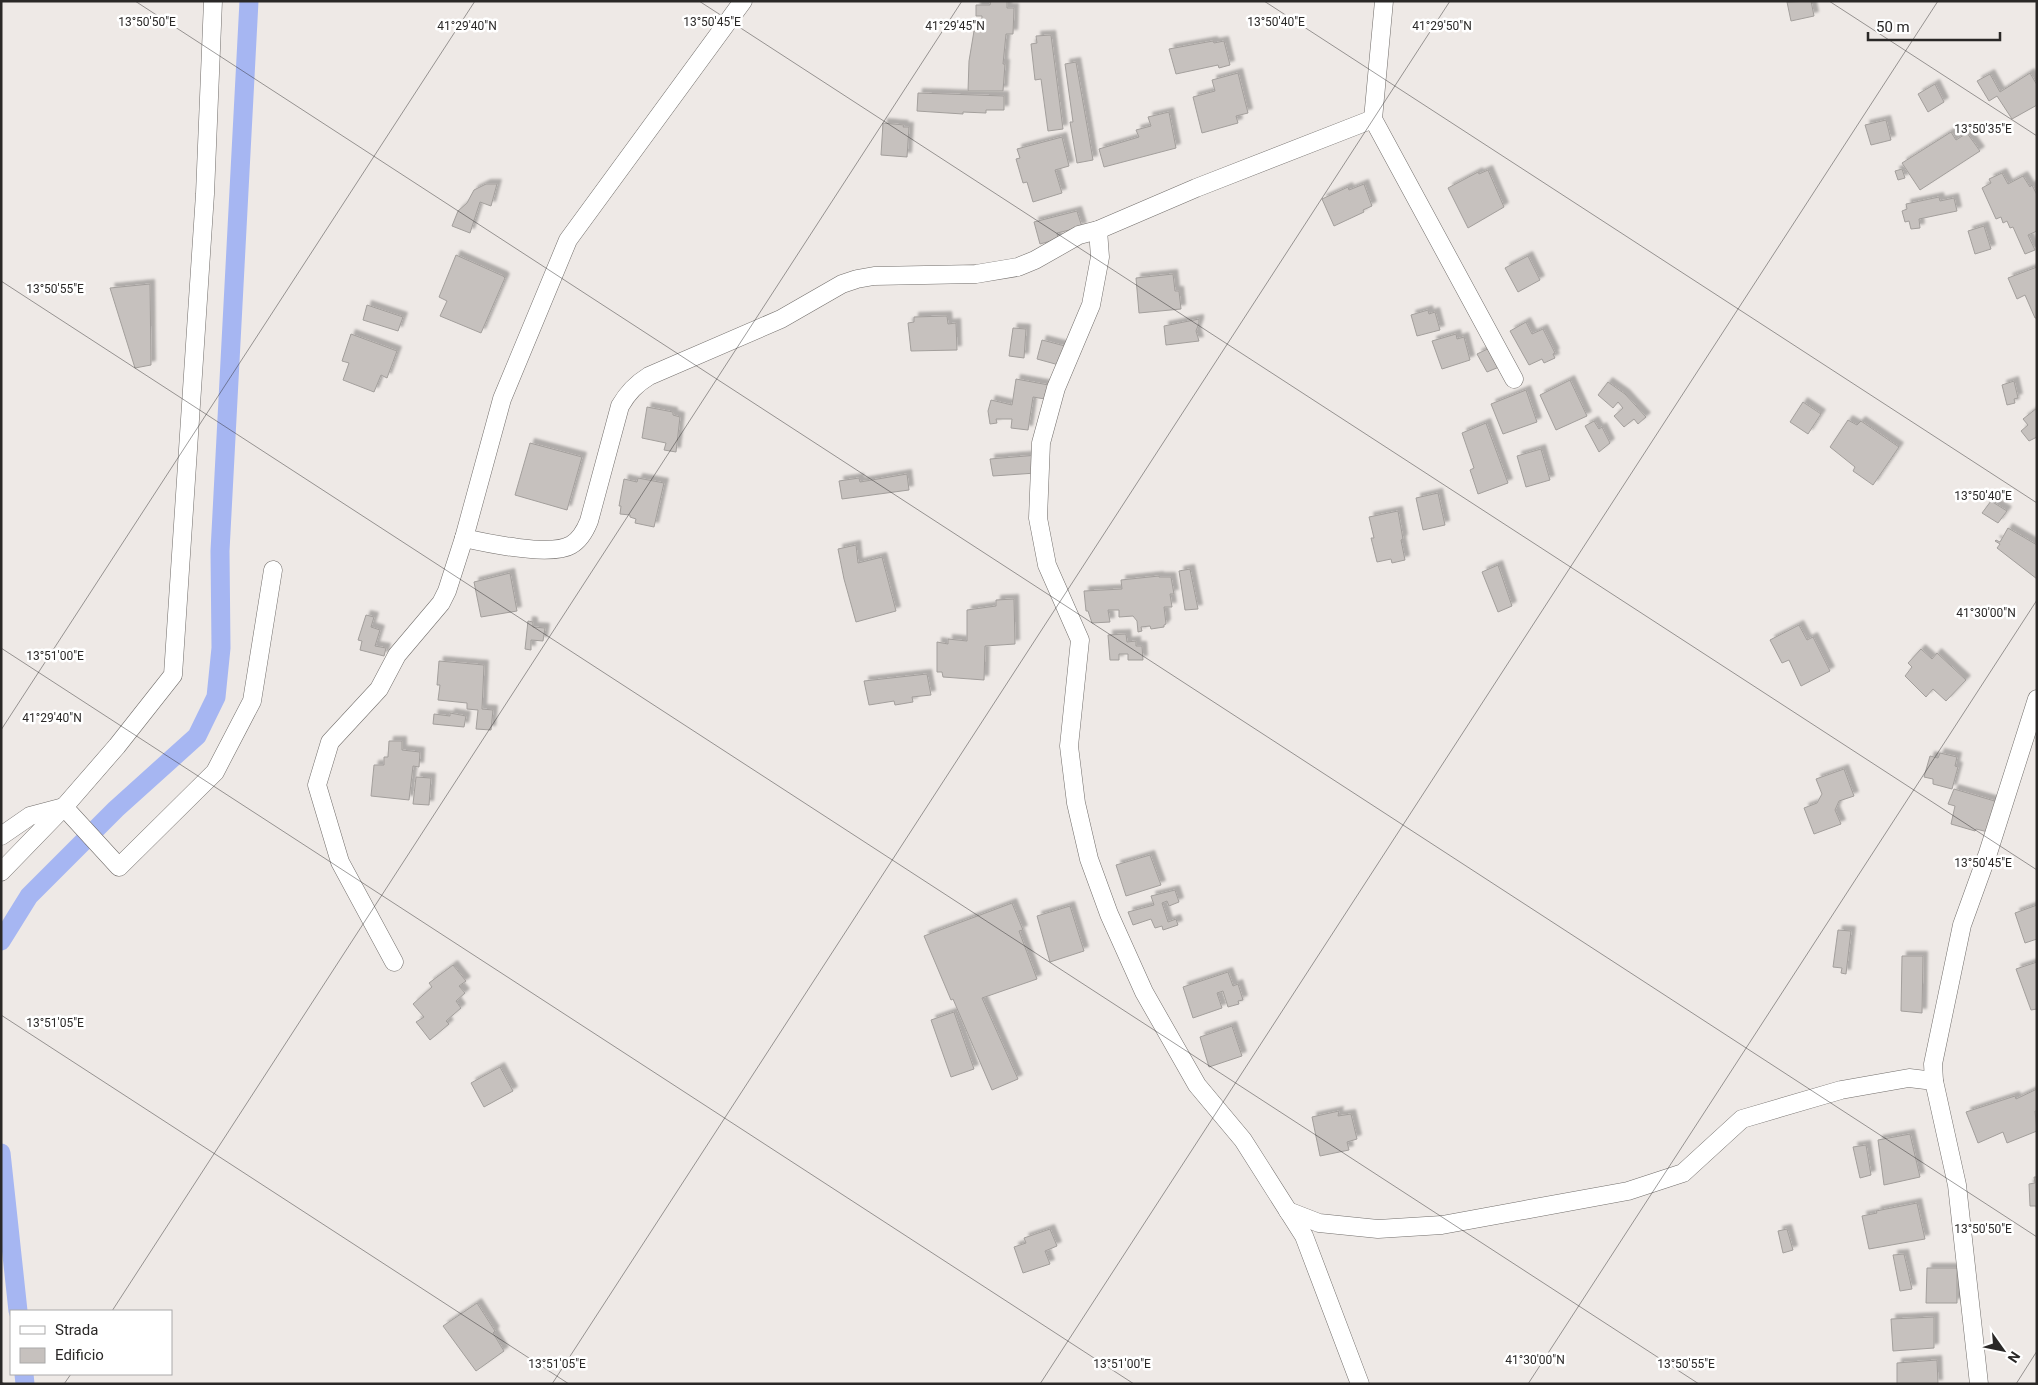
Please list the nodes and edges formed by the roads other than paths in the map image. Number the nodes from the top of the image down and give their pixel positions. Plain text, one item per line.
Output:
1 (213, 1) edge
2 (743, 1) edge
3 (1384, 1) edge
4 (1373, 119) junction
5 (1098, 230) junction
6 (1514, 379) dead end
7 (464, 538) junction
8 (273, 570) dead end
9 (2037, 699) edge
10 (64, 807) junction
11 (1, 836) edge
12 (1, 872) edge
13 (394, 962) dead end
14 (1934, 1081) junction
15 (1288, 1211) junction
16 (1360, 1384) edge
17 (1979, 1384) edge

1 - 10 street
2 - 7 street
3 - 4 street
4 - 5 street
4 - 6 street
5 - 7 street
5 - 15 street
7 - 13 street
8 - 10 street
9 - 14 street
10 - 11 street
10 - 12 street
14 - 15 street
14 - 17 street
15 - 16 street

